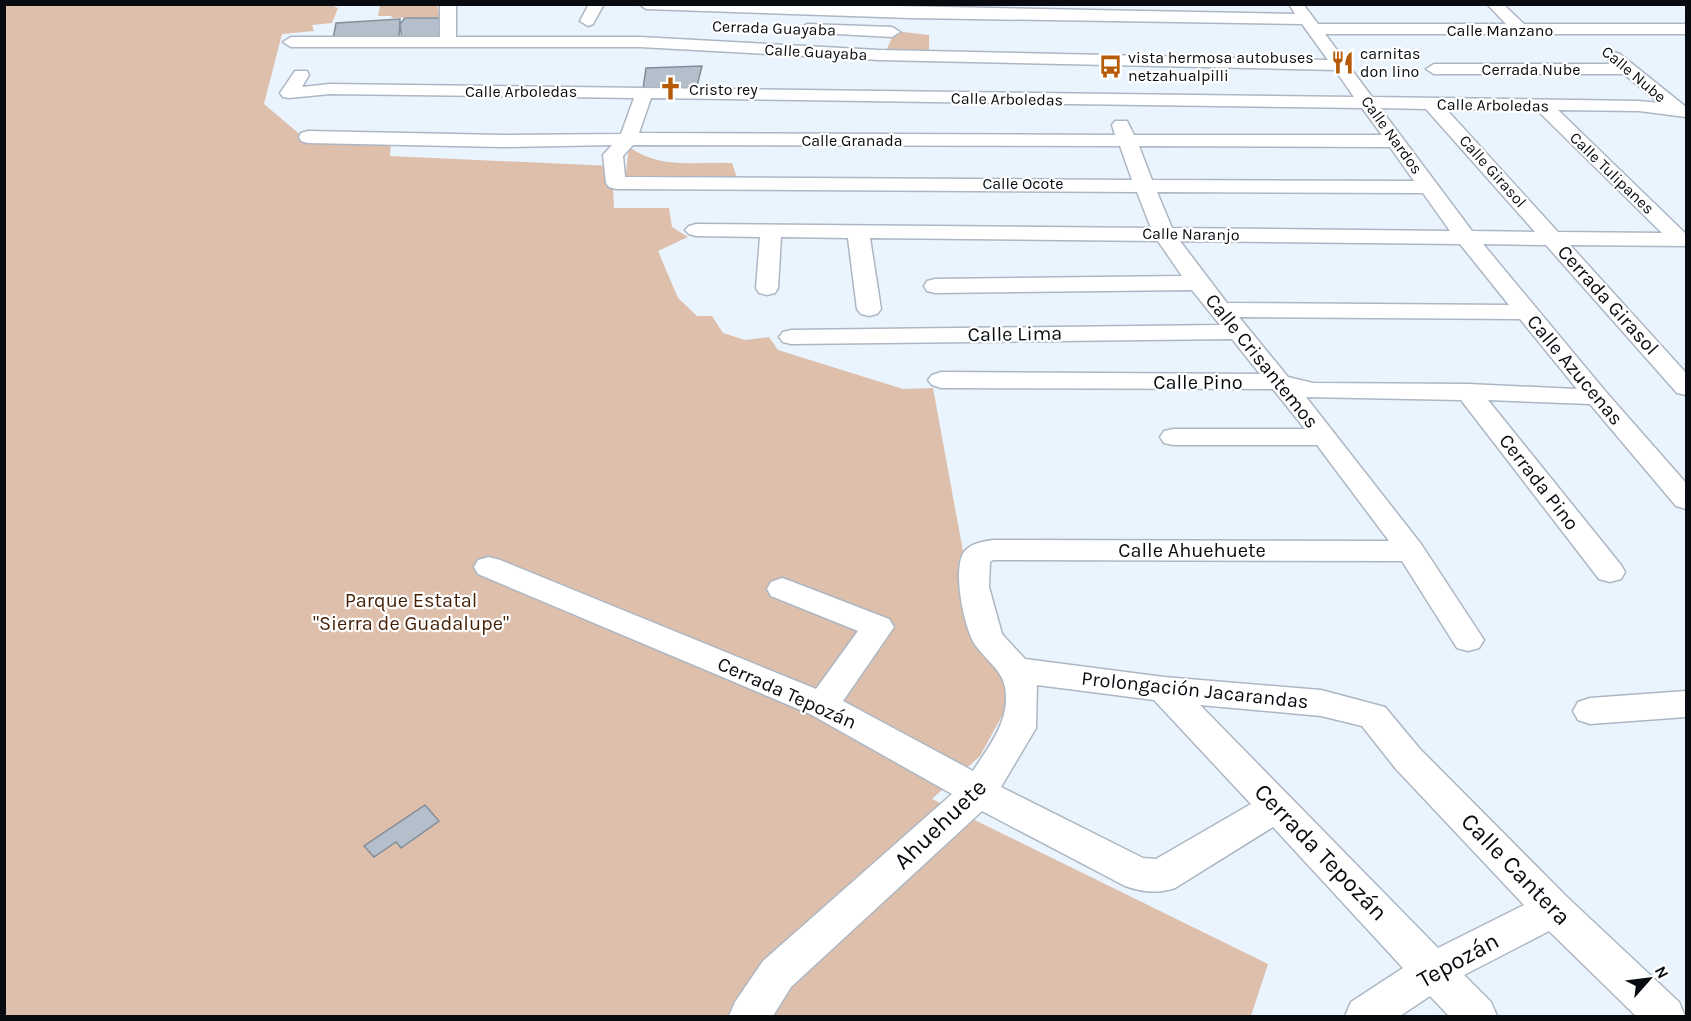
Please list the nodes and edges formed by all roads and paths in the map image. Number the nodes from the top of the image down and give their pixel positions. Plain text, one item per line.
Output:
1 (448, 4) edge
2 (597, 4) edge
3 (646, 4) edge
4 (1296, 4) edge
5 (1494, 4) edge
6 (678, 5) edge
7 (726, 6) edge
8 (769, 6) edge
9 (814, 7) edge
10 (866, 8) edge
11 (911, 13) junction
12 (588, 21) dead end
13 (1310, 24) junction
14 (786, 28) dead end
15 (1686, 29) edge
16 (1521, 30) junction
17 (1581, 30) junction
18 (892, 32) junction
19 (291, 42) dead end
20 (448, 43) junction
21 (879, 55) junction
22 (1098, 60) junction
23 (1341, 65) junction
24 (1434, 69) dead end
25 (1628, 69) junction
26 (301, 75) dead end
27 (645, 92) junction
28 (858, 96) junction
29 (1113, 100) junction
30 (1370, 103) junction
31 (1432, 104) junction
32 (1543, 106) junction
33 (1684, 113) edge
34 (308, 137) dead end
35 (628, 139) junction
36 (1127, 140) junction
37 (1396, 141) junction
38 (1144, 184) junction
39 (1430, 187) junction
40 (696, 230) dead end
41 (771, 231) junction
42 (858, 231) junction
43 (1163, 233) junction
44 (1466, 238) junction
45 (1553, 238) junction
46 (1684, 240) edge
47 (1198, 283) junction
48 (935, 286) dead end
49 (767, 288) dead end
50 (869, 309) dead end
51 (1220, 310) junction
52 (1526, 312) junction
53 (1238, 332) junction
54 (791, 337) dead end
55 (942, 380) dead end
56 (1280, 382) junction
57 (1686, 388) edge
58 (1468, 392) junction
59 (1597, 397) junction
60 (1173, 437) dead end
61 (1325, 437) junction
62 (1675, 476) edge
63 (1686, 500) edge
64 (1411, 551) junction
65 (489, 567) dead end
66 (1610, 572) dead end
67 (782, 589) dead end
68 (1468, 640) dead end
69 (1016, 670) junction
70 (1164, 689) junction
71 (1686, 704) edge
72 (822, 705) junction
73 (1590, 711) dead end
74 (1373, 716) joint
75 (980, 792) junction
76 (1277, 806) junction
77 (1553, 909) junction
78 (1434, 970) junction
79 (750, 1017) edge
80 (1366, 1017) edge
81 (1476, 1017) edge
82 (1664, 1017) edge

1 - 20 street
2 - 12 street
3 - 6 street, Calle Manzano
4 - 13 street, Calle Nardos
5 - 16 street
6 - 7 street, Calle Manzano
7 - 8 street, Calle Manzano
8 - 9 street, Calle Manzano
9 - 10 street, Calle Manzano
10 - 11 street, Calle Manzano
11 - 13 street, Calle Manzano
11 - 18 street
13 - 16 street, Calle Manzano
13 - 23 street, Calle Nardos
14 - 18 street, Cerrada Guayaba
15 - 17 street, Calle Manzano
16 - 17 street, Calle Manzano
17 - 25 street, Calle Nube
18 - 21 street
19 - 20 street, Calle Guayaba
20 - 21 street, Calle Guayaba
21 - 22 street, Calle Guayaba
21 - 28 street
22 - 23 street, Calle Guayaba
22 - 29 street, Calle Crisantemos
23 - 30 street, Calle Nardos
24 - 25 street, Cerrada Nube
25 - 33 street, Calle Nube
26 - 27 street, Calle Arboledas
27 - 28 street, Calle Arboledas
27 - 35 street
28 - 29 street, Calle Arboledas
29 - 30 street, Calle Arboledas
29 - 36 street, Calle Crisantemos
30 - 31 street, Calle Arboledas
30 - 37 street, Calle Nardos
31 - 32 street, Calle Arboledas
31 - 45 street, Calle Girasol
32 - 33 street, Calle Arboledas
32 - 46 street, Calle Tulipanes
34 - 35 street, Calle Granada
35 - 36 street, Calle Granada
35 - 38 street, Calle Ocote
36 - 37 street, Calle Granada
36 - 38 street, Calle Crisantemos
37 - 39 street, Calle Nardos
38 - 39 street, Calle Ocote
38 - 43 street, Calle Crisantemos
39 - 44 street, Calle Nardos
40 - 41 street, Calle Naranjo
41 - 42 street, Calle Naranjo
41 - 49 street
42 - 43 street, Calle Naranjo
42 - 50 street
43 - 44 street, Calle Naranjo
43 - 47 street, Calle Crisantemos
44 - 45 street, Calle Naranjo
44 - 52 street, Calle Azucenas
45 - 46 street, Calle Naranjo
45 - 57 street, Cerrada Girasol
47 - 48 street
47 - 51 street, Calle Crisantemos
51 - 52 street
51 - 53 street, Calle Crisantemos
52 - 59 street, Calle Azucenas
53 - 54 street, Calle Lima
53 - 56 street, Calle Crisantemos
55 - 56 street, Calle Pino
56 - 58 street, Calle Pino
56 - 61 street, Calle Crisantemos
58 - 59 street, Calle Pino
58 - 66 street, Cerrada Pino
59 - 62 street, Calle Azucenas
60 - 61 street
61 - 64 street, Calle Crisantemos
62 - 63 street, Calle Azucenas
64 - 68 street, Calle Crisantemos
64 - 69 street, Calle Ahuehuete
65 - 72 street, Cerrada Tepozán
67 - 72 street
69 - 70 street, Prolongación Jacarandas
69 - 75 street, Ahuehuete
70 - 74 street, Prolongación Jacarandas
70 - 76 street, Cerrada Tepozán
71 - 73 street
72 - 75 street, Cerrada Tepozán
74 - 77 street, Calle Cantera
75 - 76 street, Cerrada Tepozán
75 - 79 street, Ahuehuete
76 - 78 street, Cerrada Tepozán
77 - 78 street, Tepozán
77 - 82 street, Calle Cantera
78 - 80 street, Tepozán
78 - 81 street, Cerrada Tepozán

